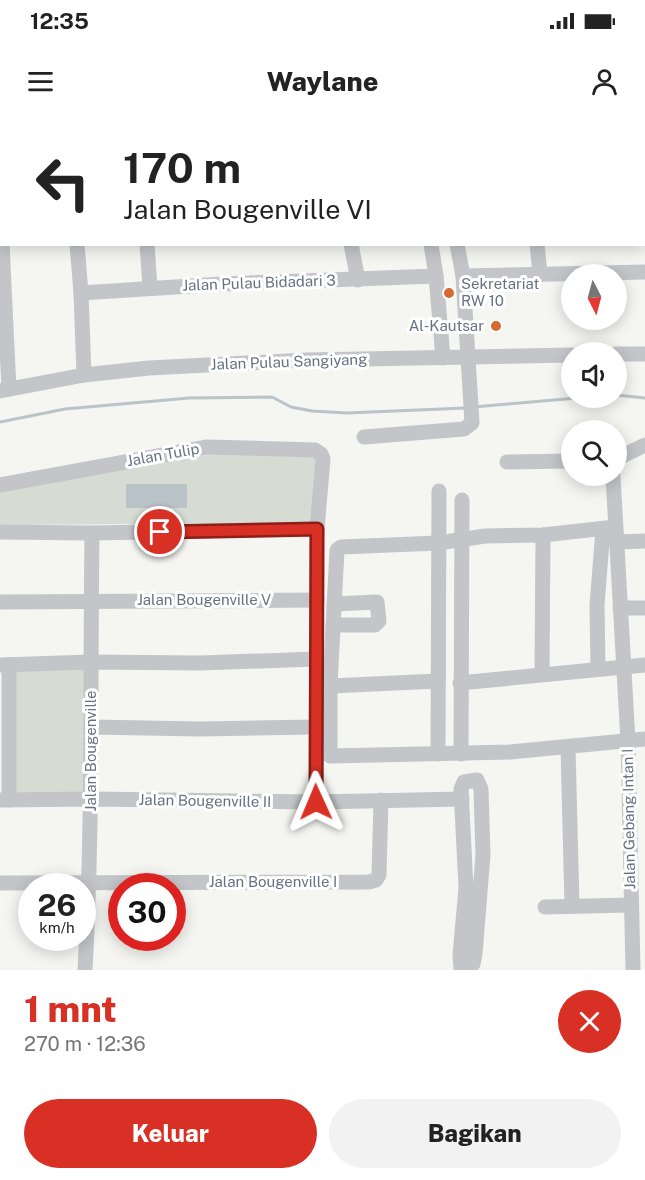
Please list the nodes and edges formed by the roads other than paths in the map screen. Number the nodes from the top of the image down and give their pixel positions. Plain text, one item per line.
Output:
1 (2, 246) edge
2 (77, 246) edge
3 (147, 246) edge
4 (351, 246) edge
5 (431, 246) edge
6 (457, 246) edge
7 (537, 246) edge
8 (645, 272) edge
9 (540, 274) junction
10 (436, 276) junction
11 (463, 276) junction
12 (358, 280) junction
13 (150, 288) junction
14 (81, 293) junction
15 (3, 311) edge
16 (627, 354) edge
17 (645, 354) edge
18 (561, 355) edge
19 (468, 357) junction
20 (443, 358) junction
21 (84, 375) junction
22 (4, 390) edge
23 (364, 437) dead end
24 (645, 445) edge
25 (627, 454) edge
26 (561, 461) edge
27 (507, 462) dead end
28 (0, 485) edge
29 (613, 486) edge
30 (439, 491) dead end
31 (462, 500) dead end
32 (317, 529) junction
33 (0, 532) edge
34 (92, 533) junction
35 (611, 533) junction
36 (543, 535) junction
37 (463, 538) junction
38 (645, 542) edge
39 (438, 543) junction
40 (91, 600) junction
41 (317, 600) junction
42 (0, 602) edge
43 (334, 604) junction
44 (620, 608) junction
45 (645, 608) edge
46 (333, 625) junction
47 (316, 659) junction
48 (91, 662) junction
49 (4, 665) edge
50 (645, 665) edge
51 (623, 668) junction
52 (598, 669) junction
53 (542, 674) junction
54 (438, 681) junction
55 (460, 683) junction
56 (330, 686) junction
57 (5, 728) edge
58 (92, 728) junction
59 (315, 728) junction
60 (645, 739) edge
61 (628, 741) junction
62 (568, 747) junction
63 (438, 754) junction
64 (461, 754) junction
65 (92, 799) junction
66 (462, 799) junction
67 (4, 800) edge
68 (381, 800) junction
69 (316, 802) junction
70 (645, 813) edge
71 (629, 814) junction
72 (90, 873) edge
73 (96, 882) edge
74 (0, 883) edge
75 (18, 883) edge
76 (631, 905) junction
77 (572, 906) junction
78 (544, 907) dead end
79 (86, 951) edge
80 (85, 970) edge
81 (461, 970) edge
82 (467, 970) edge
83 (633, 970) edge

1 - 15 street
2 - 14 street
3 - 13 street
4 - 12 street
5 - 10 street
6 - 11 street
7 - 9 street
8 - 9 street
9 - 11 street
10 - 12 street, Jalan Pulau Bidadari 3
10 - 20 street
11 - 19 street
12 - 13 street, Jalan Pulau Bidadari 3
13 - 14 street, Jalan Pulau Bidadari 3
14 - 21 street
15 - 22 street
16 - 17 street
18 - 19 street, Jalan Pulau Sangiyang
19 - 20 street, Jalan Pulau Sangiyang
19 - 23 street
20 - 21 street, Jalan Pulau Sangiyang
21 - 22 street, Jalan Pulau Sangiyang
24 - 25 street
26 - 27 street
28 - 32 street, Jalan Tulip
29 - 35 street
30 - 39 street
31 - 37 street
32 - 34 street
32 - 41 street
33 - 34 street
34 - 40 street, Jalan Bougenville
35 - 36 street
35 - 38 street
35 - 44 street, Jalan Gebang Intan I
35 - 52 street
36 - 37 street
36 - 53 street
37 - 39 street
37 - 55 street
39 - 43 street
39 - 54 street
40 - 41 street, Jalan Bougenville V
40 - 42 street, Jalan Bougenville V
40 - 48 street, Jalan Bougenville
41 - 47 street
43 - 46 street
43 - 46 street
44 - 45 street
44 - 51 street, Jalan Gebang Intan I
46 - 56 street
47 - 48 street
47 - 59 street
48 - 49 street
48 - 58 street, Jalan Bougenville
49 - 57 street
50 - 51 street
51 - 52 street
51 - 61 street, Jalan Gebang Intan I
52 - 53 street
53 - 55 street
54 - 56 street
54 - 63 street
55 - 64 street
56 - 63 street
57 - 67 street
58 - 59 street
58 - 65 street, Jalan Bougenville
59 - 69 street
60 - 61 street
61 - 62 street
61 - 71 street, Jalan Gebang Intan I
62 - 64 street
62 - 77 street
63 - 64 street
65 - 67 street, Jalan Bougenville II
65 - 69 street, Jalan Bougenville II
65 - 72 street, Jalan Bougenville
66 - 68 street, Jalan Bougenville II
66 - 81 street
66 - 82 street
68 - 69 street, Jalan Bougenville II
68 - 73 street, Jalan Bougenville I
70 - 71 street
71 - 76 street, Jalan Gebang Intan I
74 - 75 street
76 - 77 street
76 - 83 street, Jalan Gebang Intan I
77 - 78 street
79 - 80 street, Jalan Bougenville

